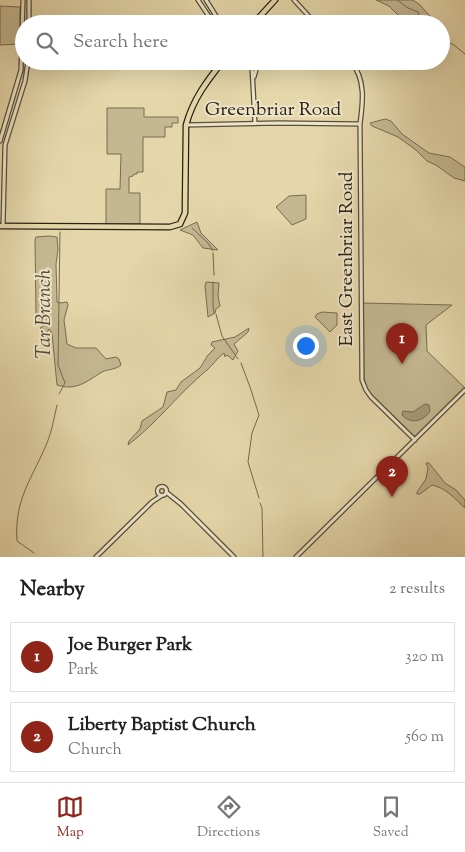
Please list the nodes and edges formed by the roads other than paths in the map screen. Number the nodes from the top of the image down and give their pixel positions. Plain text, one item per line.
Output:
1 (198, 0) edge
2 (206, 0) edge
3 (275, 0) edge
4 (294, 0) edge
5 (23, 1) edge
6 (29, 1) edge
7 (23, 15) edge
8 (29, 15) edge
9 (208, 15) edge
10 (215, 15) edge
11 (261, 15) edge
12 (308, 15) edge
13 (21, 70) edge
14 (27, 70) edge
15 (216, 70) edge
16 (252, 70) edge
17 (256, 70) edge
18 (357, 70) edge
19 (252, 83) junction
20 (255, 123) junction
21 (360, 124) junction
22 (186, 125) junction
23 (0, 141) edge
24 (2, 226) edge
25 (465, 390) edge
26 (415, 440) junction
27 (157, 492) junction
28 (164, 494) junction
29 (152, 502) junction
30 (96, 557) edge
31 (234, 557) edge
32 (296, 557) edge

1 - 9 street
2 - 10 street
3 - 11 main road
4 - 12 street
5 - 6 street
5 - 7 street
6 - 8 street
13 - 23 street
14 - 24 street
15 - 22 main road
16 - 19 street
17 - 19 street
18 - 21 street, East Greenbriar Road
19 - 20 street
20 - 21 street, Greenbriar Road
20 - 22 street, Greenbriar Road
21 - 26 street, East Greenbriar Road
22 - 24 main road
25 - 26 street
26 - 32 street
27 - 28 street
27 - 28 street
27 - 29 street
28 - 29 street
28 - 31 street
29 - 30 street

